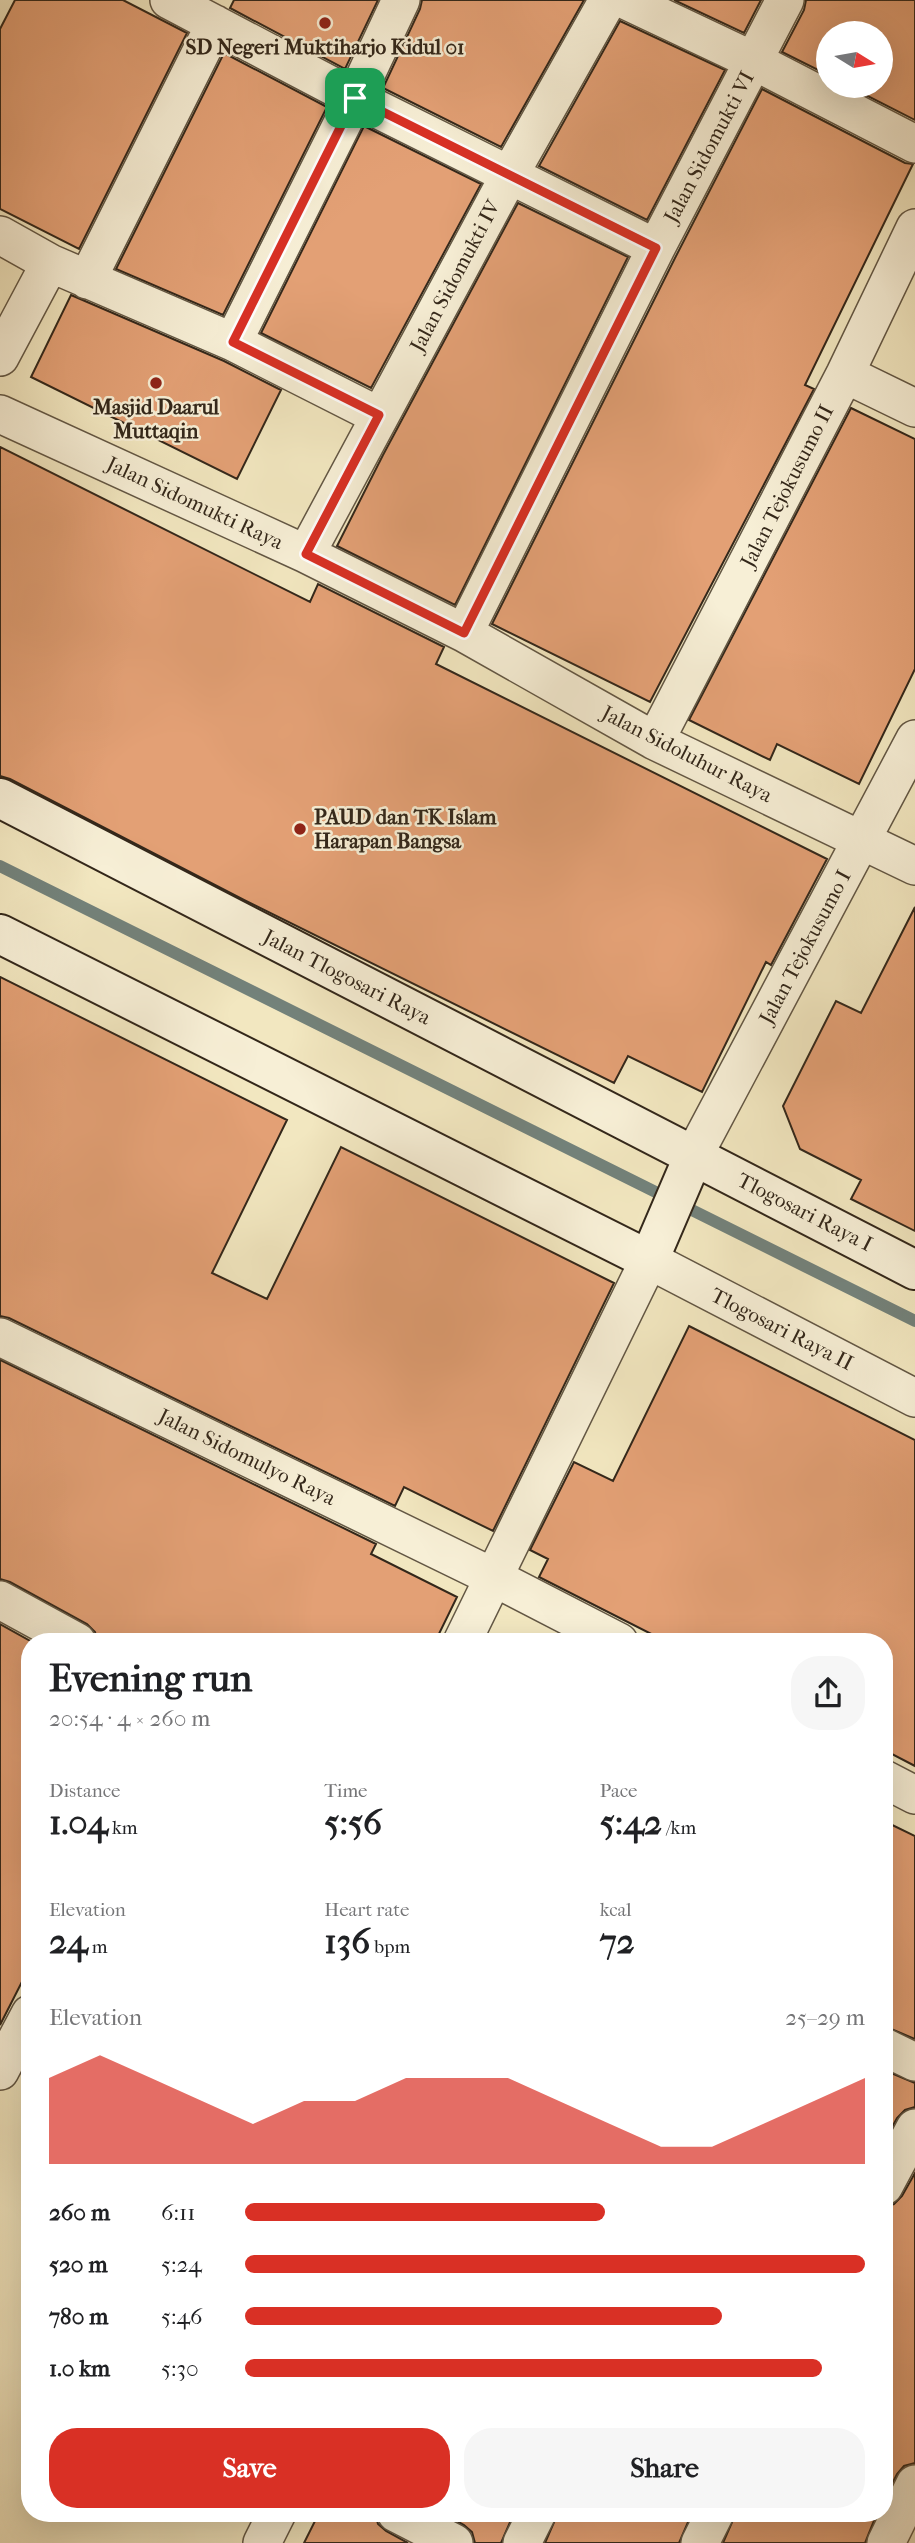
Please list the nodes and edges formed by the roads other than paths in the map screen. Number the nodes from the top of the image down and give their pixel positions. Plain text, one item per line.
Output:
1 (169, 0) edge
2 (401, 0) edge
3 (608, 0) edge
4 (625, 0) edge
5 (785, 0) edge
6 (215, 24) junction
7 (754, 61) junction
8 (355, 98) junction
9 (915, 144) edge
10 (510, 174) junction
11 (915, 228) edge
12 (0, 235) edge
13 (656, 248) junction
14 (50, 263) junction
15 (87, 281) junction
16 (233, 342) junction
17 (0, 357) edge
18 (845, 374) junction
19 (915, 408) edge
20 (0, 414) edge
21 (379, 415) junction
22 (306, 554) junction
23 (464, 633) junction
24 (915, 739) edge
25 (655, 741) junction
26 (0, 798) edge
27 (862, 841) junction
28 (915, 866) edge
29 (0, 934) edge
30 (691, 1163) junction
31 (652, 1250) junction
32 (915, 1270) edge
33 (0, 1336) edge
34 (915, 1398) edge
35 (493, 1577) junction
36 (0, 1600) edge
37 (60, 1633) edge
38 (466, 1633) edge
39 (601, 1633) edge
40 (893, 1784) edge
41 (915, 1795) edge
42 (21, 2031) edge
43 (893, 2051) edge
44 (915, 2062) edge
45 (0, 2071) edge
46 (915, 2128) edge
47 (893, 2169) edge
48 (915, 2484) edge
49 (272, 2522) edge
50 (413, 2522) edge
51 (532, 2522) edge
52 (710, 2522) edge
53 (899, 2531) edge
54 (262, 2543) edge
55 (454, 2543) edge
56 (522, 2543) edge
57 (700, 2543) edge

1 - 6 street
2 - 8 street
3 - 10 street, Jalan Sidomukti IV
4 - 7 street
5 - 7 street, Jalan Sidomukti VI
6 - 8 street
6 - 15 street
7 - 9 street
7 - 13 street, Jalan Sidomukti VI
8 - 10 street
8 - 16 street
10 - 13 street
10 - 21 street, Jalan Sidomukti IV
11 - 18 street, Jalan Tejokusumo II
12 - 14 street
13 - 23 street, Jalan Sidomukti VI
14 - 15 street
14 - 17 street
15 - 16 street
16 - 21 street
18 - 19 street
18 - 25 street, Jalan Tejokusumo II
20 - 22 street, Jalan Sidomukti Raya
21 - 22 street, Jalan Sidomukti IV
22 - 23 street, Jalan Sidomukti Raya
23 - 25 street, Jalan Sidoluhur Raya
24 - 27 street, Jalan Tejokusumo I
25 - 27 street, Jalan Sidoluhur Raya
26 - 30 street, Jalan Tlogosari Raya
27 - 28 street, Jalan Sidoluhur Raya
27 - 30 street, Jalan Tejokusumo I
29 - 31 street
30 - 31 street
30 - 32 street, Tlogosari Raya I
31 - 34 street, Tlogosari Raya II
31 - 35 street
33 - 35 street, Jalan Sidomulyo Raya
35 - 38 street
35 - 39 street, Jalan Sidomulyo Raya
36 - 37 street
40 - 41 street
42 - 45 street
43 - 44 street
46 - 47 street
48 - 53 street
49 - 54 street
50 - 55 street
51 - 56 street
52 - 57 street

